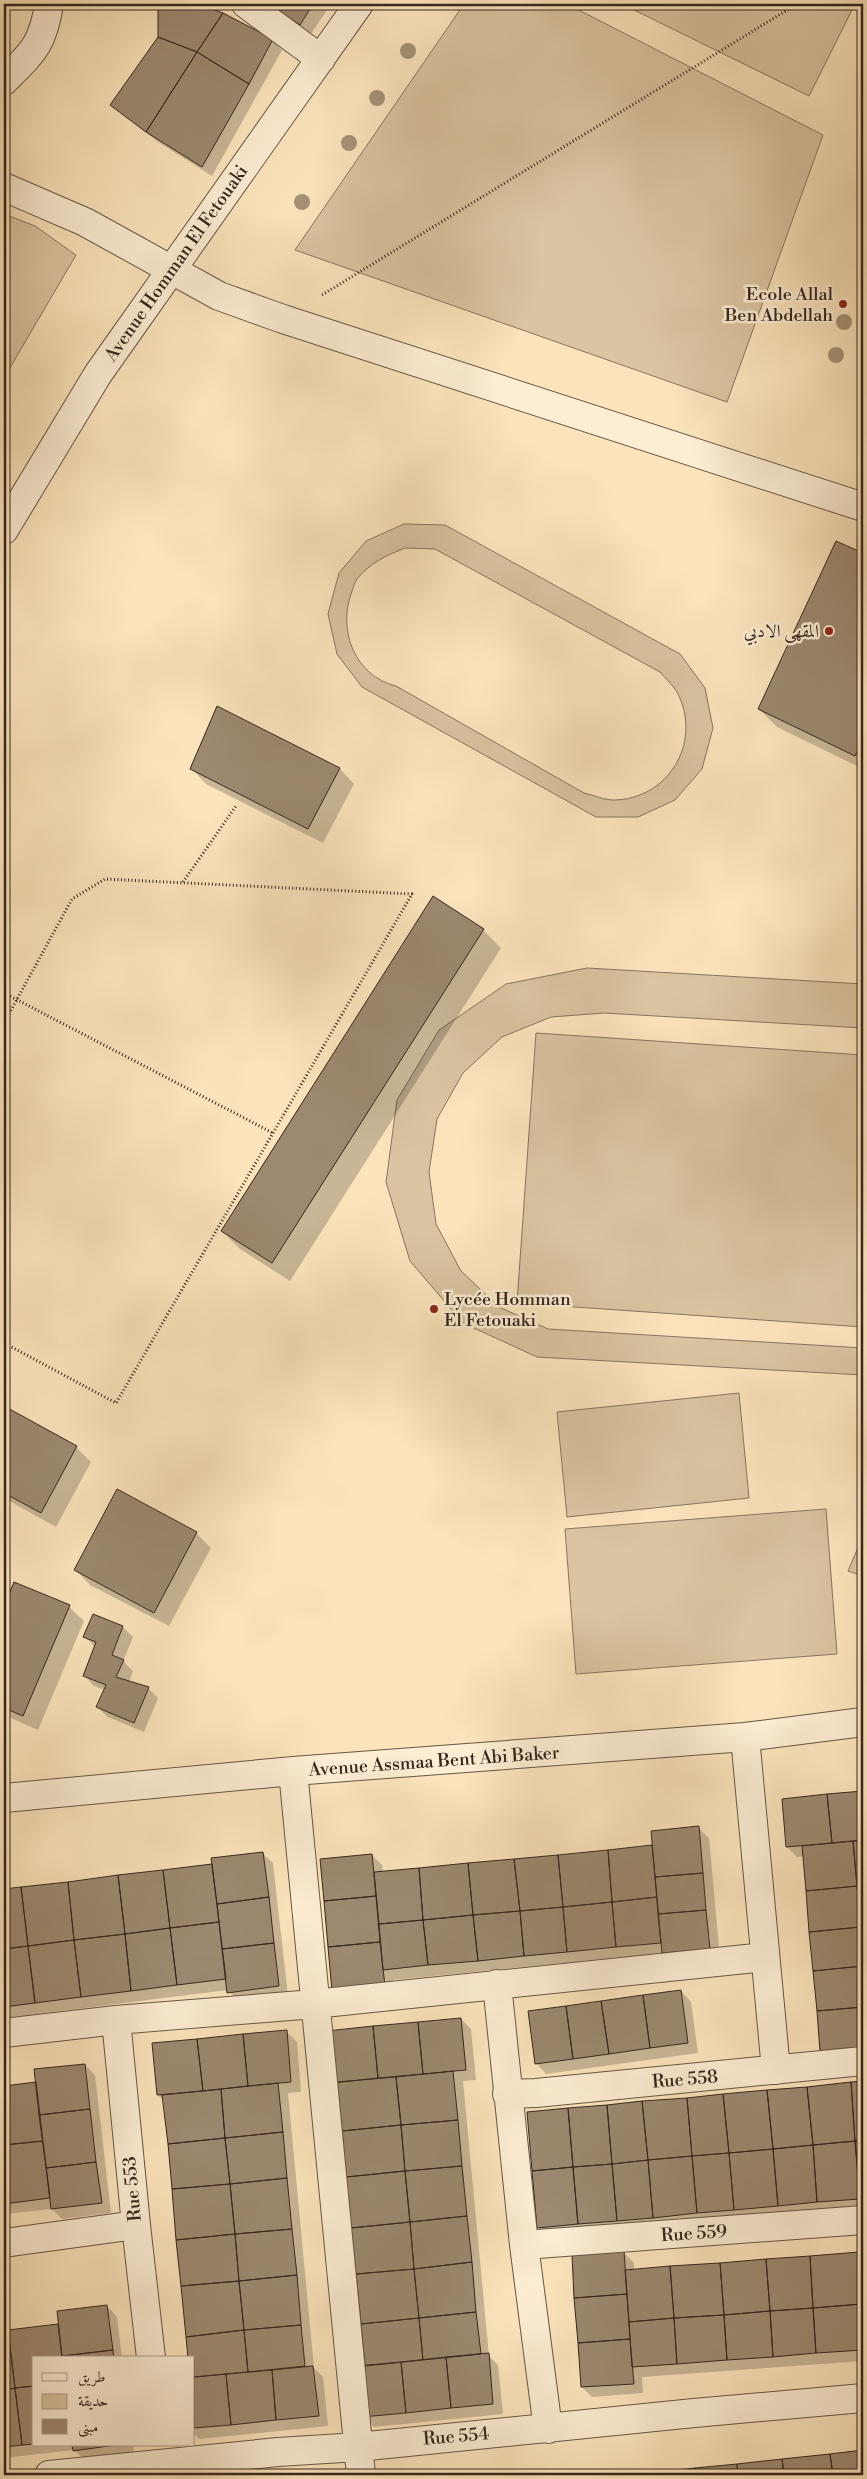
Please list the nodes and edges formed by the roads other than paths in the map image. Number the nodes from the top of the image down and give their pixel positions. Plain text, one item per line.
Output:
1 (49, 4) edge
2 (246, 4) edge
3 (359, 4) edge
4 (321, 59) junction
5 (4, 82) edge
6 (4, 187) edge
7 (170, 271) junction
8 (863, 507) edge
9 (4, 530) edge
10 (863, 1722) edge
11 (744, 1737) junction
12 (293, 1771) junction
13 (4, 1798) edge
14 (765, 1957) junction
15 (497, 1984) junction
16 (314, 2004) junction
17 (116, 2020) junction
18 (4, 2033) edge
19 (863, 2061) edge
20 (776, 2070) junction
21 (507, 2094) junction
22 (863, 2220) edge
23 (136, 2225) junction
24 (4, 2243) edge
25 (524, 2245) junction
26 (152, 2356) edge
27 (863, 2398) edge
28 (548, 2429) junction
29 (358, 2446) junction
30 (163, 2455) edge
31 (49, 2475) edge
32 (361, 2475) edge

1 - 5 street
2 - 4 street
3 - 4 street, Avenue Homman El Fetouaki
4 - 7 street, Avenue Homman El Fetouaki
6 - 7 street
7 - 8 street
7 - 9 street, Avenue Homman El Fetouaki
10 - 11 street, Avenue Assmaa Bent Abi Baker
11 - 12 street, Avenue Assmaa Bent Abi Baker
11 - 14 street
12 - 13 street, Avenue Assmaa Bent Abi Baker
12 - 16 street
14 - 15 street
14 - 20 street
15 - 16 street
15 - 21 street
16 - 17 street
16 - 29 street
17 - 18 street
17 - 23 street, Rue 553
19 - 20 street, Rue 558
20 - 21 street, Rue 558
21 - 25 street
22 - 25 street, Rue 559
23 - 24 street
23 - 26 street, Rue 553
25 - 28 street
27 - 28 street, Rue 554
28 - 29 street, Rue 554
29 - 30 street, Rue 554
29 - 32 street
30 - 31 street, Rue 554

